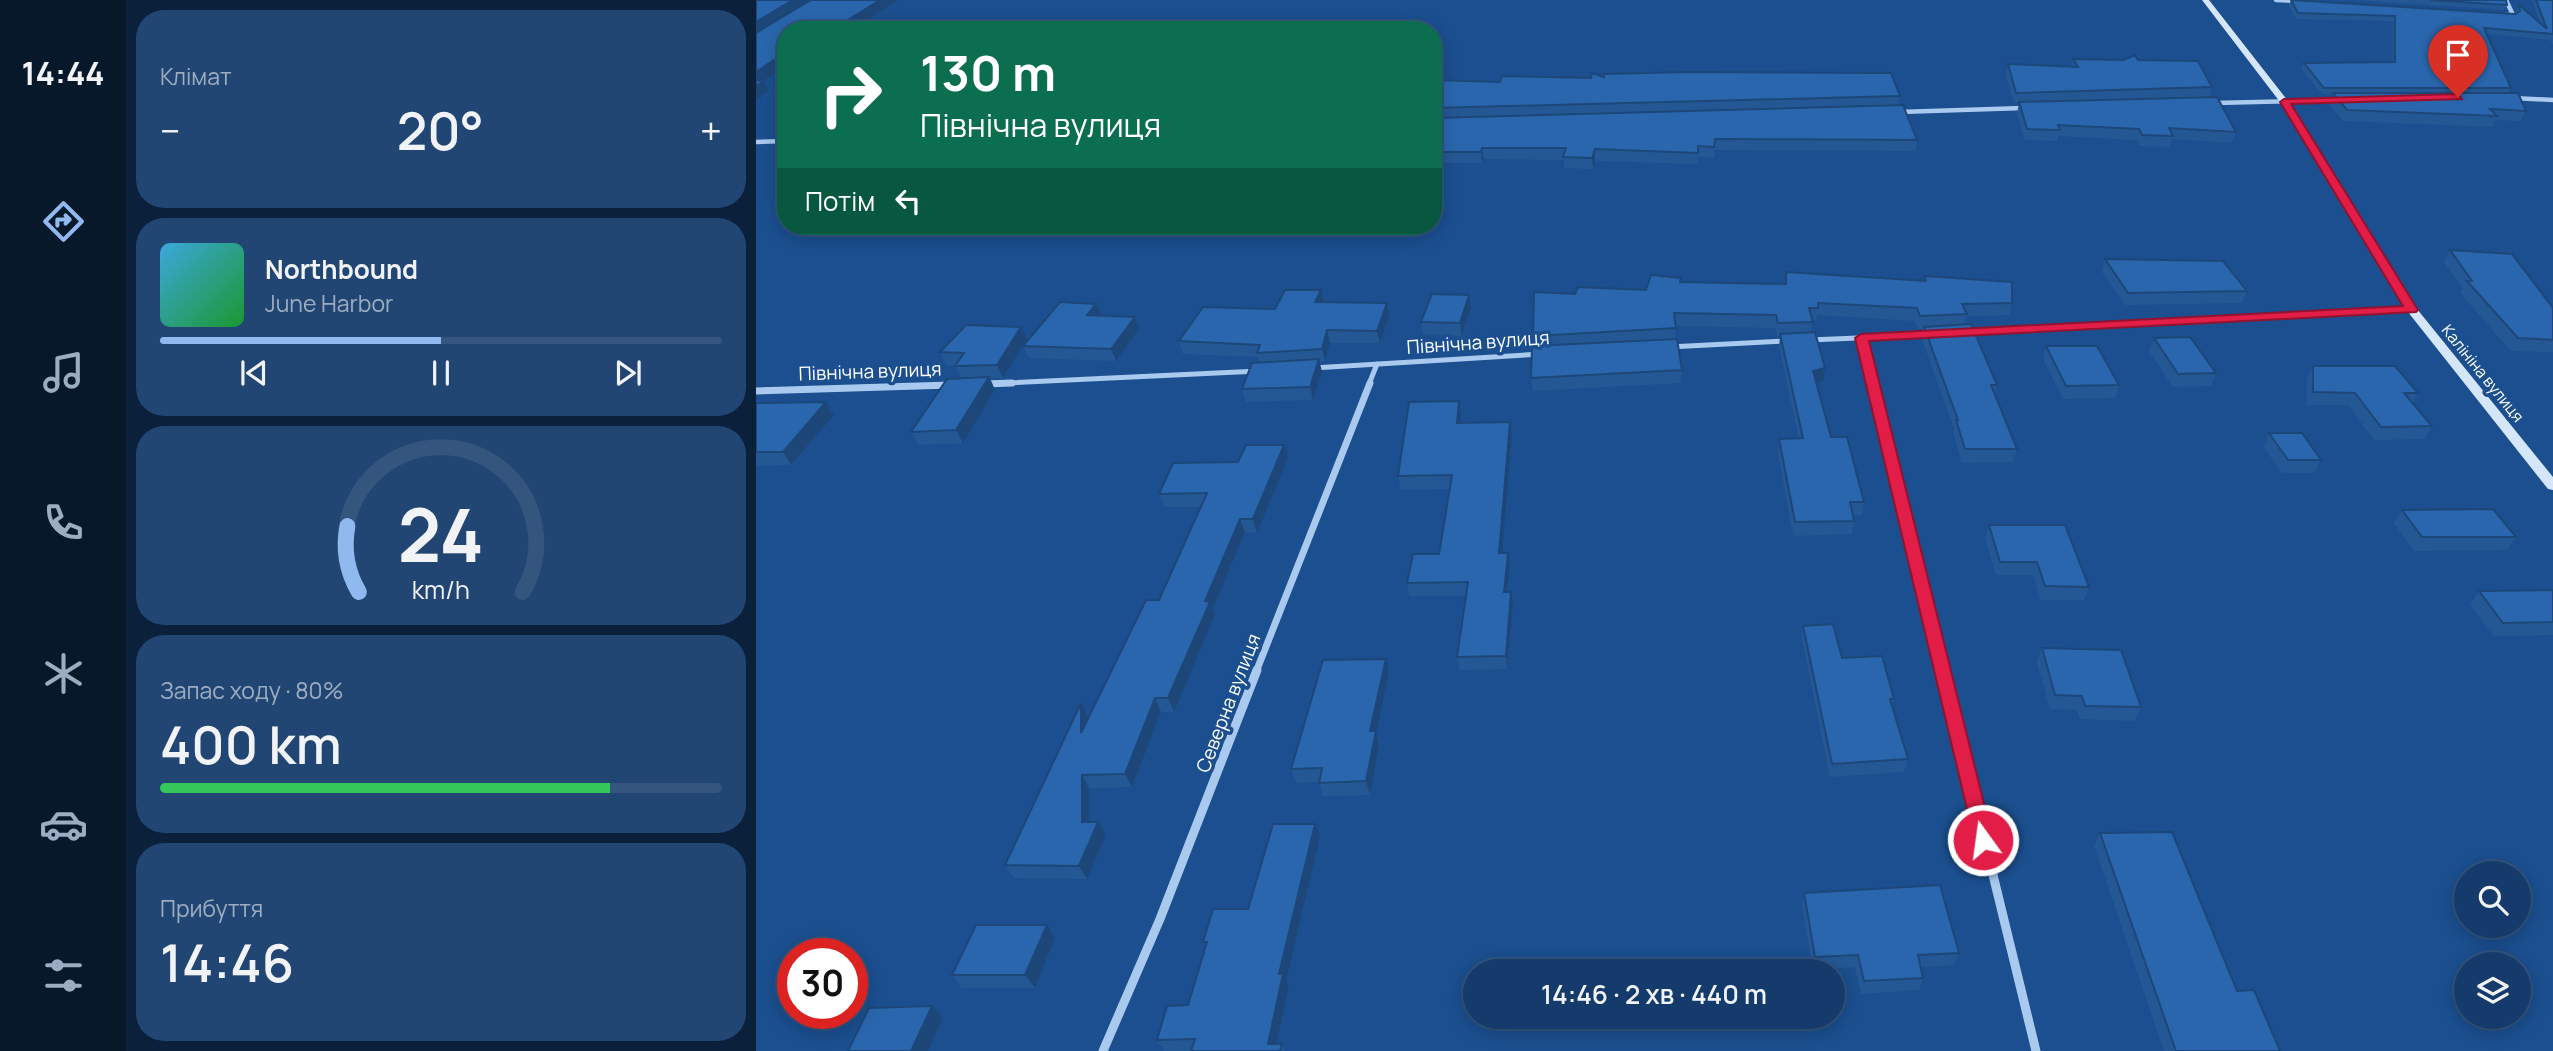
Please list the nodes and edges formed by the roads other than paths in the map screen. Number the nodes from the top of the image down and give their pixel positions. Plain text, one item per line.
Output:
1 (2205, 0) edge
2 (2276, 0) edge
3 (2506, 0) edge
4 (2304, 2) edge
5 (2499, 14) edge
6 (2499, 98) edge
7 (2351, 99) edge
8 (2553, 100) edge
9 (2284, 102) junction
10 (2201, 104) edge
11 (2033, 108) edge
12 (1894, 112) edge
13 (777, 141) edge
14 (756, 142) edge
15 (2412, 310) junction
16 (1956, 333) edge
17 (1943, 334) edge
18 (1861, 338) junction
19 (1806, 340) edge
20 (1792, 341) edge
21 (1654, 347) edge
22 (1557, 353) edge
23 (1377, 364) junction
24 (1309, 368) edge
25 (1268, 370) edge
26 (969, 384) edge
27 (955, 385) edge
28 (756, 391) edge
29 (2553, 486) edge
30 (1103, 1051) edge
31 (2036, 1051) edge

1 - 9 street, Калініна вулиця
2 - 4 street
3 - 5 street
6 - 8 street
7 - 9 street
9 - 10 street
9 - 15 street, Калініна вулиця
11 - 12 street
13 - 14 street
15 - 16 street
15 - 29 street, Калініна вулиця
17 - 18 street
18 - 19 street
18 - 31 street
20 - 21 street
22 - 23 street, Північна вулиця
23 - 24 street, Північна вулиця
23 - 30 street, Северна вулиця
25 - 26 street, Північна вулиця
27 - 28 street, Північна вулиця

